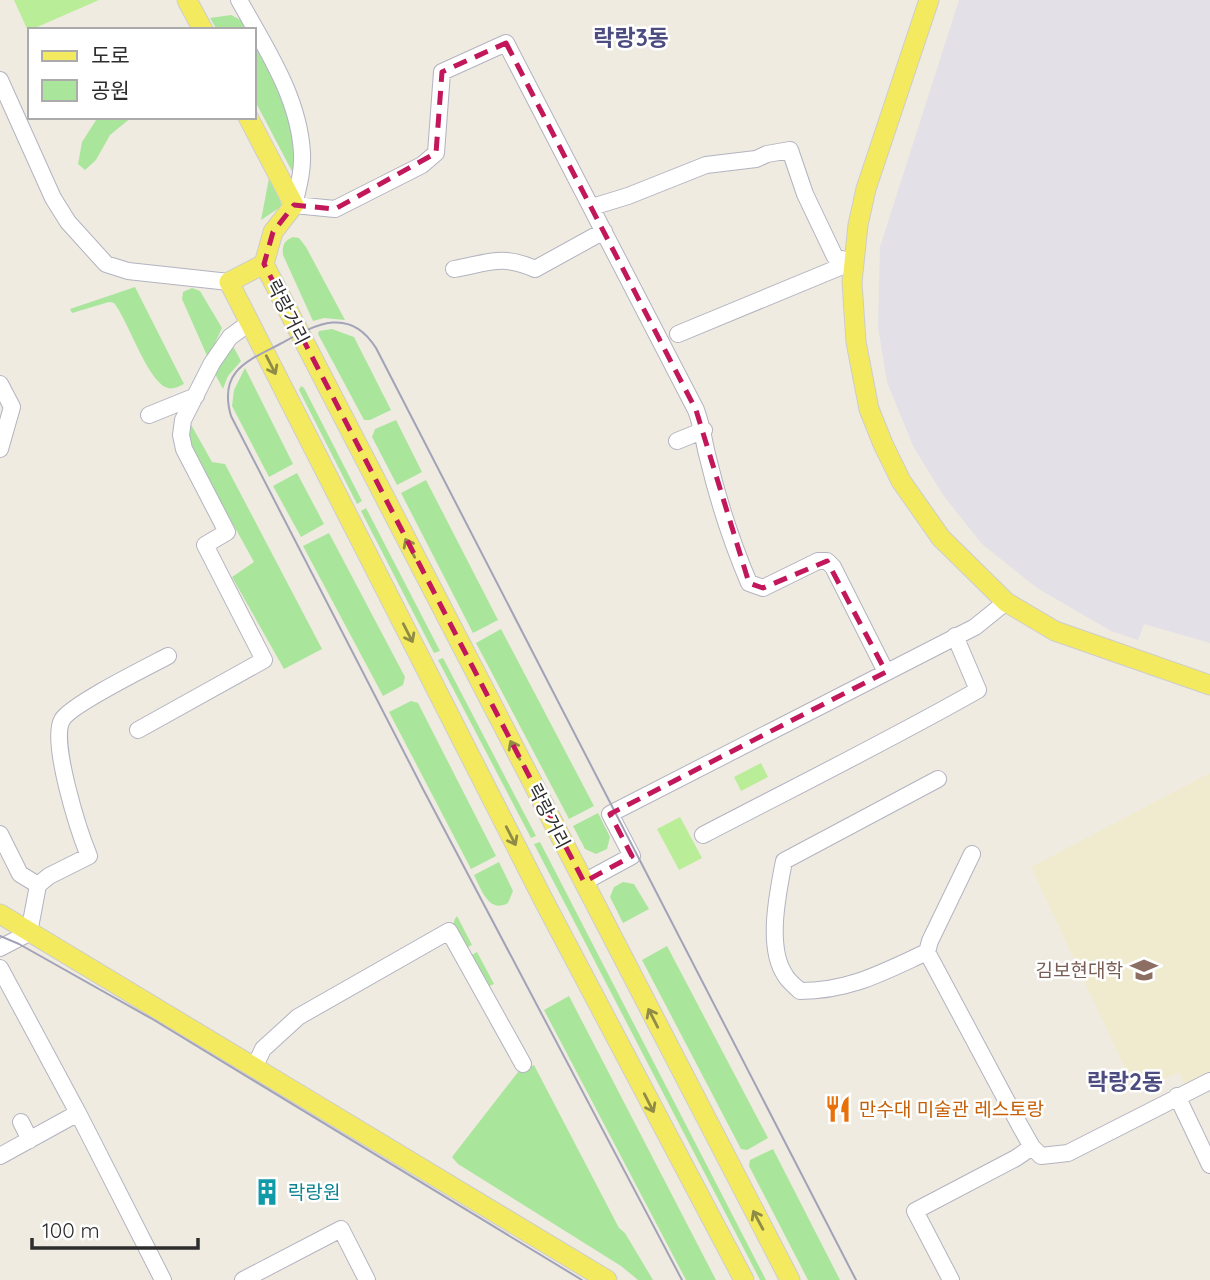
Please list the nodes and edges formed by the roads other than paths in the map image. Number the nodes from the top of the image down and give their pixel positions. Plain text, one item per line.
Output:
1 (187, 0) edge
2 (239, 0) edge
3 (929, 0) edge
4 (202, 28) edge
5 (254, 28) edge
6 (256, 31) edge
7 (0, 80) edge
8 (249, 119) edge
9 (294, 205) junction
10 (592, 207) junction
11 (604, 231) junction
12 (264, 264) junction
13 (854, 264) junction
14 (454, 269) dead end
15 (229, 282) junction
16 (249, 323) junction
17 (678, 334) dead end
18 (0, 384) edge
19 (195, 396) junction
20 (149, 415) dead end
21 (704, 430) junction
22 (677, 441) dead end
23 (0, 449) edge
24 (1006, 603) junction
25 (955, 636) junction
26 (168, 656) dead end
27 (886, 671) junction
28 (1210, 685) edge
29 (138, 730) dead end
30 (938, 779) dead end
31 (0, 834) edge
32 (703, 835) dead end
33 (972, 854) dead end
34 (584, 882) junction
35 (38, 885) junction
36 (0, 914) edge
37 (29, 933) junction
38 (0, 948) edge
39 (927, 952) junction
40 (0, 968) edge
41 (523, 1064) dead end
42 (254, 1068) junction
43 (1210, 1081) edge
44 (1177, 1096) junction
45 (78, 1113) junction
46 (21, 1122) dead end
47 (30, 1140) junction
48 (1032, 1147) junction
49 (0, 1156) edge
50 (1210, 1165) edge
51 (163, 1280) edge
52 (243, 1280) edge
53 (367, 1280) edge
54 (607, 1280) edge
55 (744, 1280) edge
56 (790, 1280) edge
57 (951, 1280) edge

1 - 4 main road
2 - 5 street
3 - 13 main road
6 - 9 street
7 - 15 street
8 - 9 main road
9 - 10 street
9 - 12 main road
10 - 11 street
10 - 13 street
11 - 14 street
11 - 21 street
12 - 15 main road, 락랑거리
34 -> 12 main road, 락랑거리
13 - 17 street
13 - 24 main road
15 - 16 main road, 락랑거리
16 - 19 street
16 -> 55 main road, 락랑거리
18 - 23 street
19 - 20 street
19 - 29 street
21 - 22 street
21 - 27 street
24 - 25 street
24 - 28 main road
25 - 27 street
25 - 32 street
26 - 35 street
27 - 34 street
30 - 39 street
31 - 35 street
33 - 39 street
56 -> 34 main road, 락랑거리
35 - 37 street
36 - 37 main road
37 - 38 street
37 - 42 main road
39 - 48 street
40 - 45 street
41 - 42 street
42 - 54 main road
43 - 44 street
44 - 48 street
44 - 50 street
45 - 47 street
45 - 51 street
46 - 47 street
47 - 49 street
48 - 57 street
52 - 53 street

